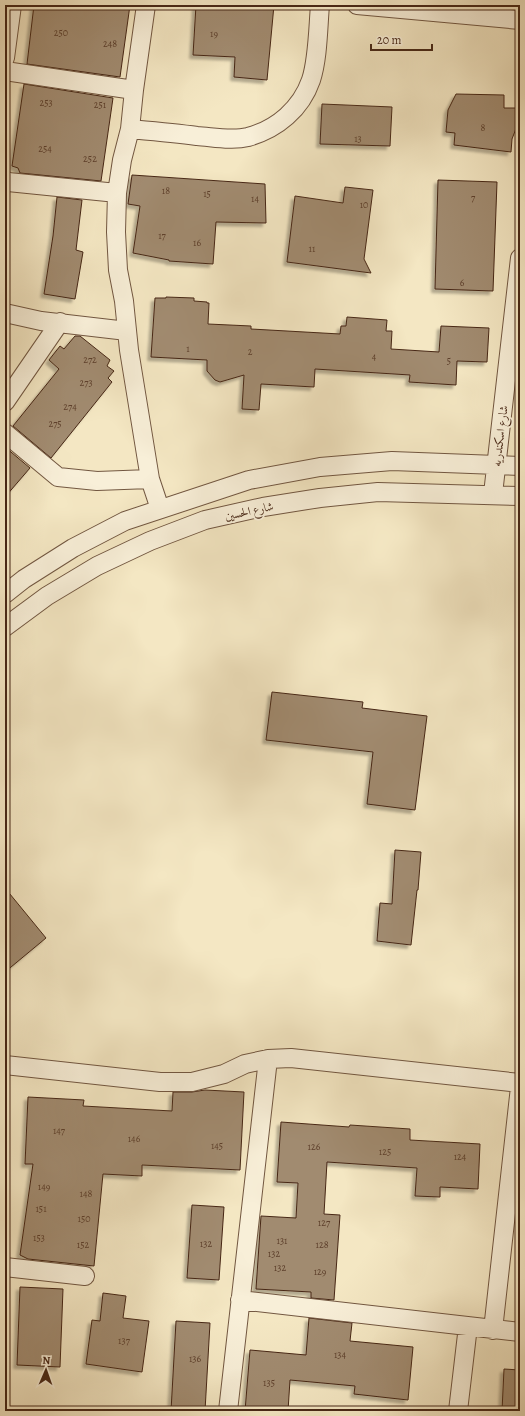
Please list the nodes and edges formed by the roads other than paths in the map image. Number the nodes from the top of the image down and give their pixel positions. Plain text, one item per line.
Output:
1 (12, 5) edge
2 (146, 5) edge
3 (320, 5) edge
4 (357, 5) edge
5 (520, 20) edge
6 (5, 58) edge
7 (5, 71) edge
8 (134, 90) junction
9 (130, 129) junction
10 (5, 180) edge
11 (117, 192) junction
12 (520, 258) edge
13 (518, 295) edge
14 (5, 313) edge
15 (60, 322) junction
16 (127, 331) junction
17 (5, 402) edge
18 (5, 433) edge
19 (496, 464) junction
20 (520, 466) edge
21 (150, 479) junction
22 (492, 494) junction
23 (520, 496) edge
24 (160, 509) junction
25 (5, 594) edge
26 (5, 627) edge
27 (268, 1059) junction
28 (5, 1065) edge
29 (520, 1083) edge
30 (520, 1087) edge
31 (5, 1267) edge
32 (85, 1276) dead end
33 (240, 1300) junction
34 (468, 1326) junction
35 (493, 1330) junction
36 (520, 1332) edge
37 (228, 1411) edge
38 (458, 1411) edge

1 - 6 street
2 - 8 street
3 - 9 street
4 - 5 street
7 - 8 street
8 - 9 street
9 - 11 street
10 - 11 street
11 - 16 street
12 - 13 street, شارع اسكندريه
13 - 19 street, شارع اسكندريه
14 - 15 street
15 - 16 street
15 - 17 street
16 - 21 street
18 - 21 street
19 - 20 street
19 - 22 street, شارع اسكندريه
19 - 24 street
21 - 24 street
22 - 23 street, شارع الحسين
22 - 26 street, شارع الحسين
24 - 25 street
27 - 28 street
27 - 29 street
27 - 33 street
30 - 35 street
31 - 32 street
33 - 34 street
33 - 37 street
34 - 35 street
34 - 38 street
35 - 36 street

